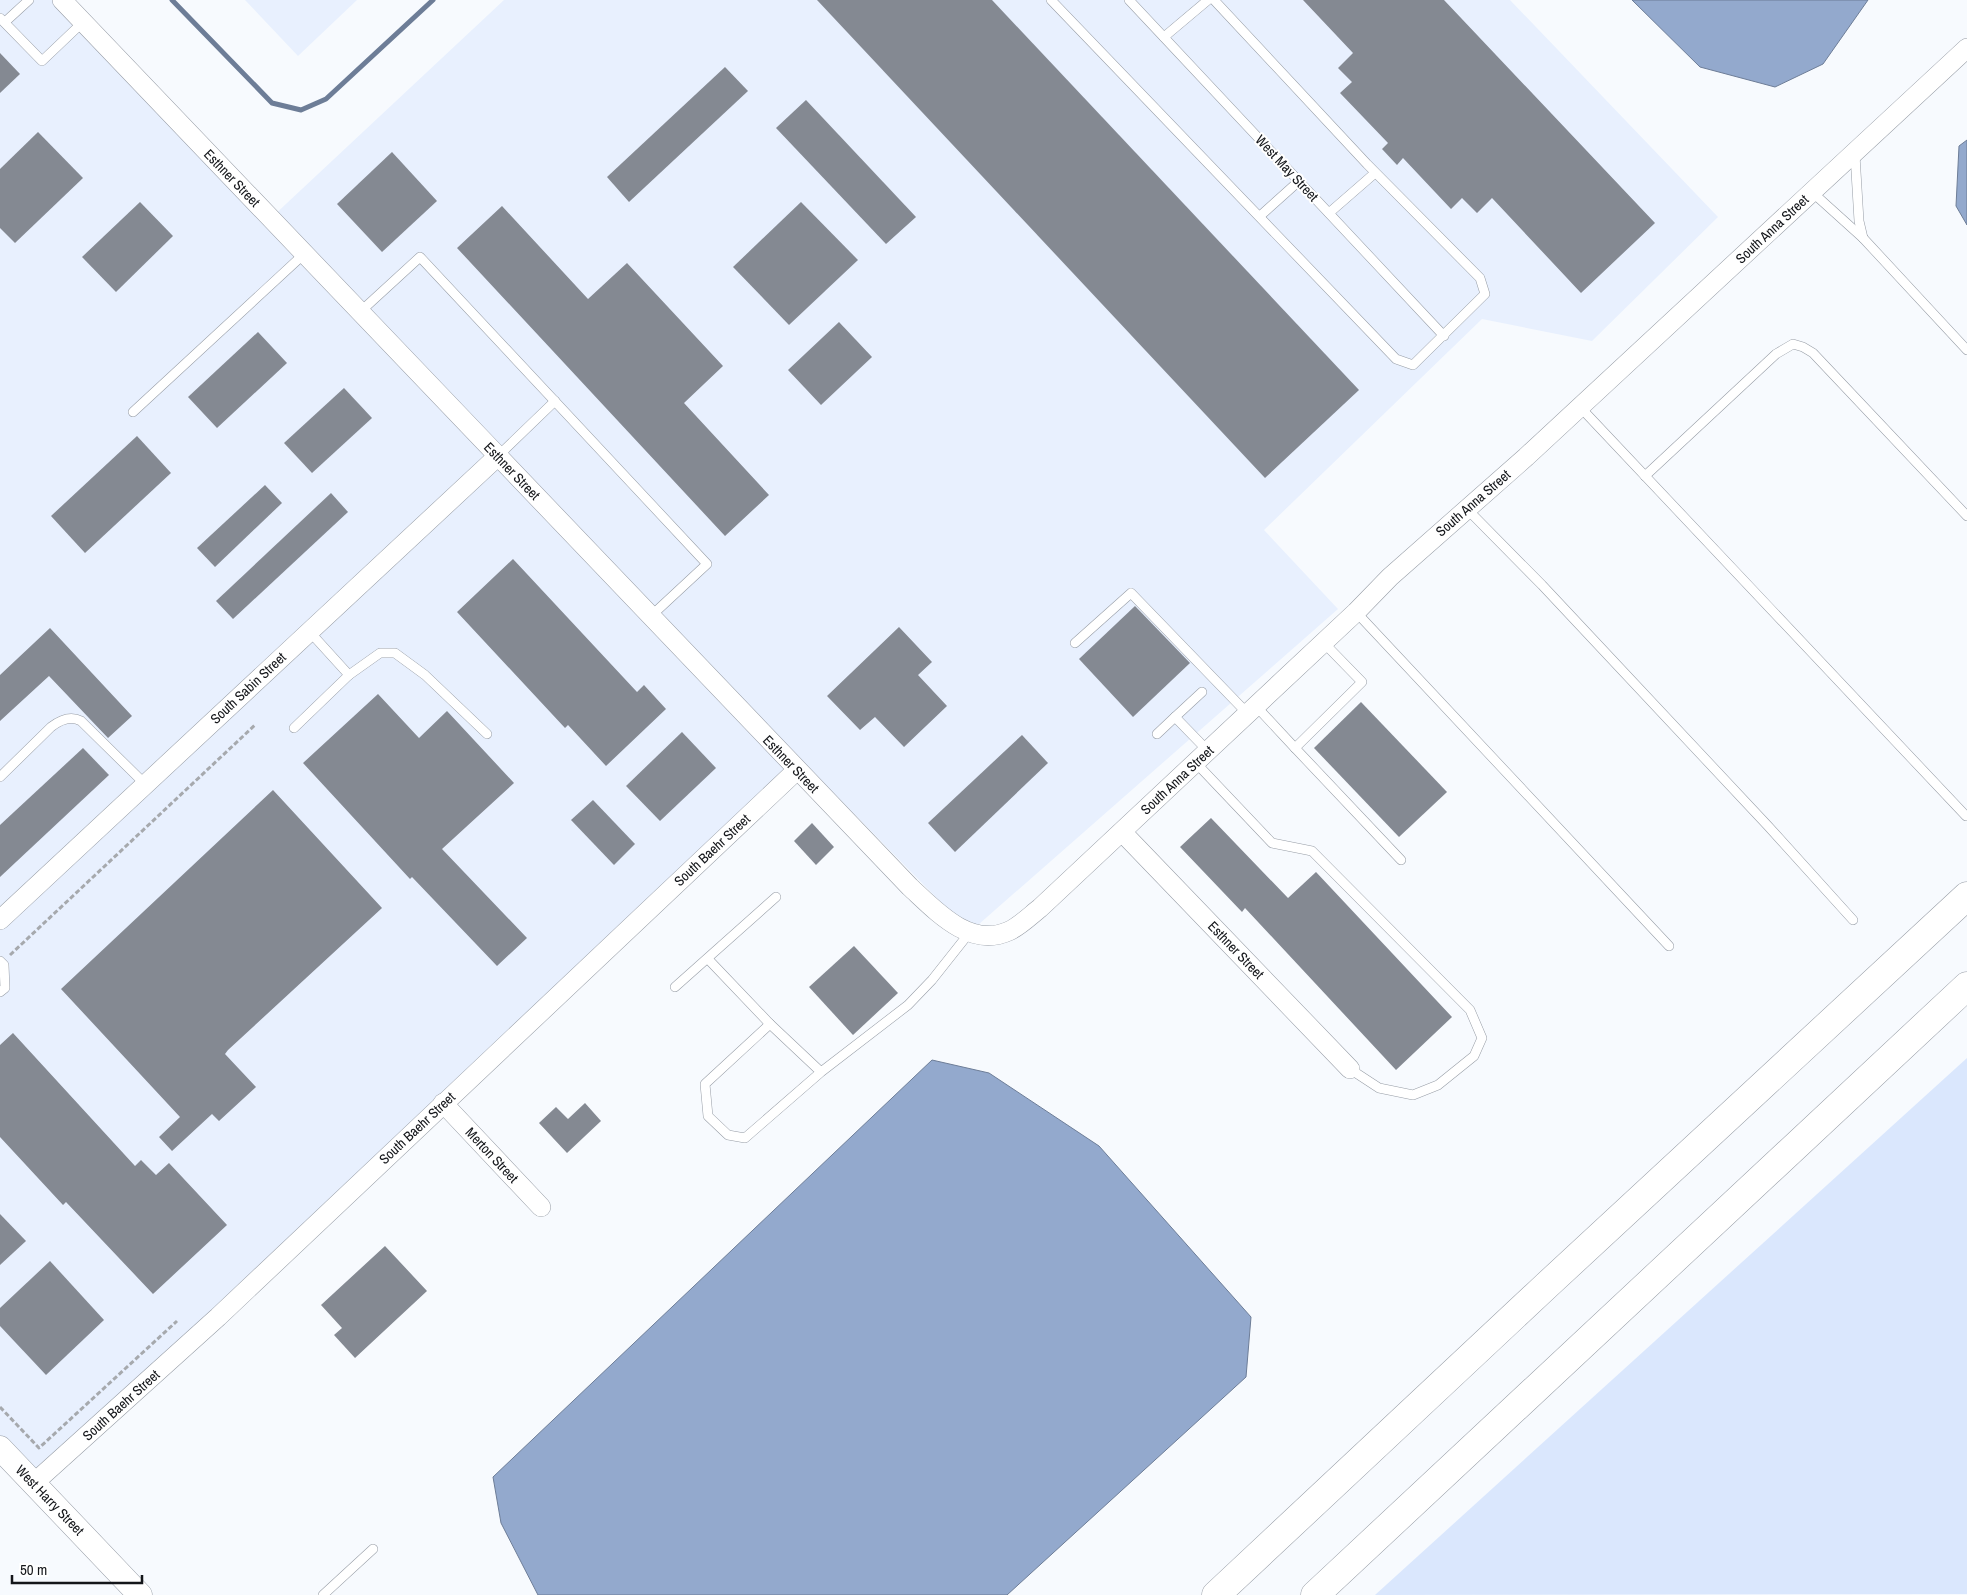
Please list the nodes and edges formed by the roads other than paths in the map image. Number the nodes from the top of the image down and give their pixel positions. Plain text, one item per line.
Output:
1 (29, 0) edge
2 (62, 0) edge
3 (1051, 0) edge
4 (1129, 0) edge
5 (1208, 0) edge
6 (1214, 0) edge
7 (2, 20) edge
8 (82, 22) junction
9 (1164, 37) junction
10 (1967, 48) edge
11 (1855, 152) junction
12 (1375, 173) junction
13 (1299, 181) junction
14 (1812, 192) junction
15 (1329, 213) junction
16 (1260, 216) junction
17 (1863, 238) junction
18 (304, 254) junction
19 (360, 312) junction
20 (1444, 336) junction
21 (1967, 350) edge
22 (555, 401) junction
23 (1580, 407) junction
24 (133, 412) dead end
25 (498, 456) junction
26 (1646, 476) junction
27 (1467, 509) junction
28 (1967, 516) edge
29 (1356, 612) junction
30 (650, 616) junction
31 (309, 631) junction
32 (1323, 642) junction
33 (1075, 643) dead end
34 (349, 675) junction
35 (1202, 692) dead end
36 (1251, 709) junction
37 (1175, 717) junction
38 (294, 728) dead end
39 (488, 734) dead end
40 (1157, 734) dead end
41 (1295, 748) junction
42 (1202, 757) junction
43 (797, 770) junction
44 (0, 777) edge
45 (145, 784) junction
46 (1966, 816) edge
47 (1122, 832) junction
48 (1401, 860) dead end
49 (1967, 896) edge
50 (776, 897) dead end
51 (0, 920) edge
52 (1853, 920) dead end
53 (970, 932) junction
54 (1669, 946) dead end
55 (708, 959) junction
56 (1, 962) edge
57 (1967, 986) edge
58 (675, 987) dead end
59 (0, 992) edge
60 (770, 1024) junction
61 (1350, 1068) joint
62 (821, 1072) junction
63 (443, 1103) junction
64 (541, 1207) dead end
65 (0, 1448) edge
66 (34, 1483) junction
67 (373, 1549) dead end
68 (140, 1595) edge
69 (323, 1595) edge
70 (1216, 1595) edge
71 (1315, 1595) edge

1 - 7 lane
2 - 8 street, Esthner Street
3 - 16 lane
4 - 9 lane, West May Street
5 - 9 lane
6 - 12 lane
7 - 8 lane
8 - 18 street, Esthner Street
9 - 13 lane, West May Street
10 - 11 street, South Anna Street
11 - 14 street, South Anna Street
11 - 17 lane
12 - 15 lane
12 - 20 lane
13 - 15 lane, West May Street
13 - 16 lane
14 - 17 lane
14 - 23 street, South Anna Street
15 - 20 lane, West May Street
16 - 20 lane
17 - 21 lane
18 - 19 street, Esthner Street
18 - 24 lane
19 - 22 lane
19 - 25 street, Esthner Street
22 - 25 lane
22 - 30 lane
23 - 26 lane
23 - 27 street, South Anna Street
25 - 30 street, Esthner Street
25 - 31 street, South Sabin Street
26 - 28 lane
26 - 46 lane
27 - 29 street, South Anna Street
27 - 52 lane
29 - 32 street, South Anna Street
29 - 54 lane
30 - 43 street, Esthner Street
31 - 34 lane
31 - 45 street, South Sabin Street
32 - 36 street, South Anna Street
32 - 41 lane
33 - 36 lane
34 - 38 lane
34 - 39 lane
35 - 37 lane
36 - 41 lane
36 - 42 street, South Anna Street
37 - 40 lane
37 - 42 lane
41 - 48 lane
42 - 47 street, South Anna Street
42 - 61 lane
43 - 53 street, Esthner Street
43 - 63 street, South Baehr Street
44 - 45 lane
45 - 51 street, South Sabin Street
47 - 53 street, South Anna Street
47 - 61 street, Esthner Street
49 - 70 highway
50 - 55 lane
53 - 62 lane
55 - 58 lane
55 - 60 lane
56 - 59 lane
57 - 71 highway
60 - 62 lane
60 - 62 lane
63 - 64 street, Merton Street
63 - 66 street, South Baehr Street
65 - 66 street, West Harry Street
66 - 68 street, West Harry Street
67 - 69 lane

